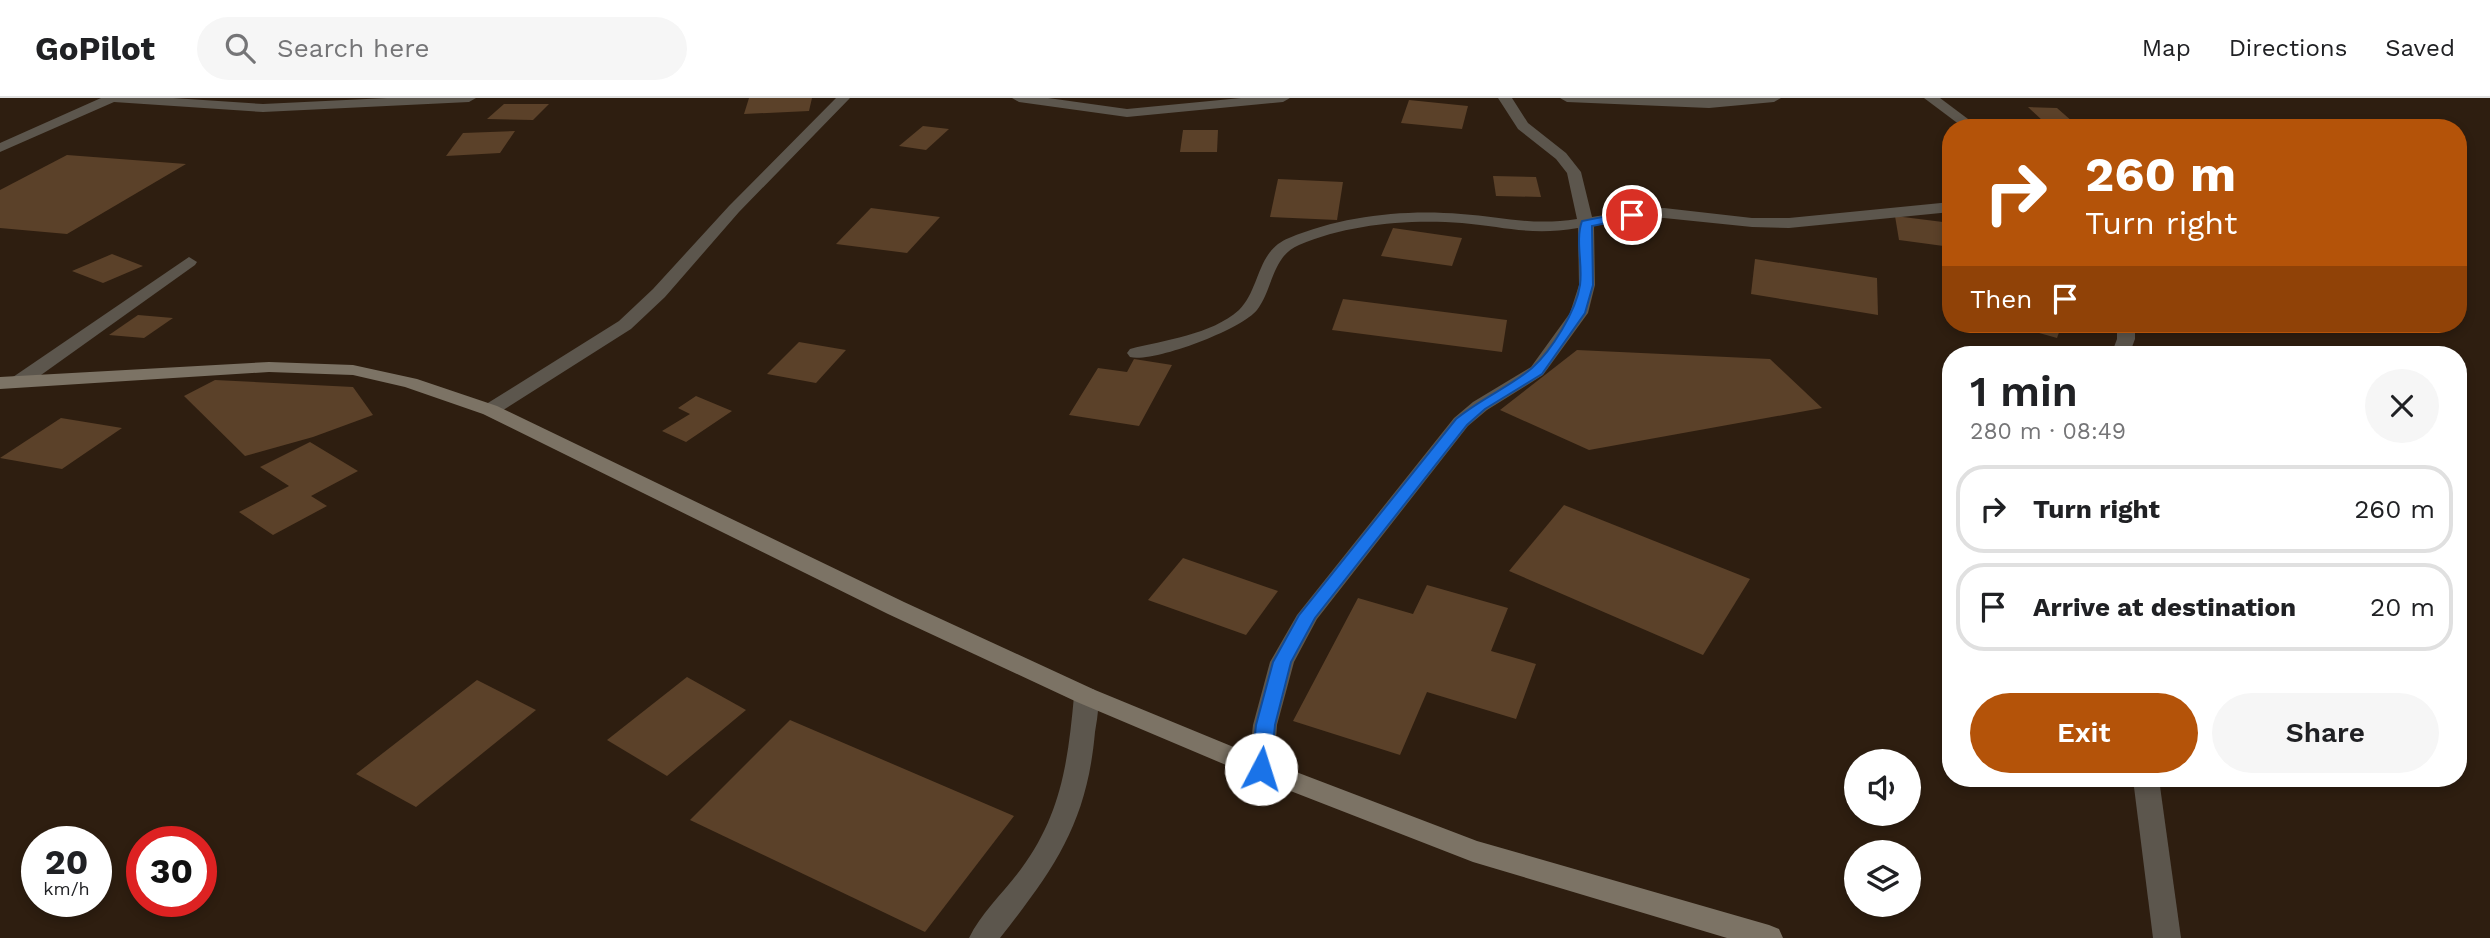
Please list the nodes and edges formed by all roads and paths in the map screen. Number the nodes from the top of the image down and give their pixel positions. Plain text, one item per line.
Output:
1 (112, 98) edge
2 (469, 98) edge
3 (843, 98) edge
4 (1019, 98) edge
5 (1283, 98) edge
6 (1505, 98) edge
7 (1567, 98) edge
8 (1774, 98) edge
9 (1931, 98) edge
10 (1960, 119) edge
11 (0, 148) edge
12 (1942, 208) edge
13 (1586, 223) junction
14 (189, 262) dead end
15 (1136, 353) dead end
16 (10, 382) edge
17 (490, 410) junction
18 (1086, 696) junction
19 (1261, 769) junction
20 (2147, 787) edge
21 (1757, 936) edge
22 (983, 938) edge
23 (2167, 938) edge

1 - 2 street
1 - 11 street
3 - 17 street
4 - 5 street
6 - 13 street
7 - 8 street
9 - 10 street
12 - 13 street
13 - 15 street
13 - 19 street
14 - 16 street
16 - 17 main road
17 - 18 main road
18 - 19 main road
18 - 22 street
19 - 21 main road
20 - 23 street

